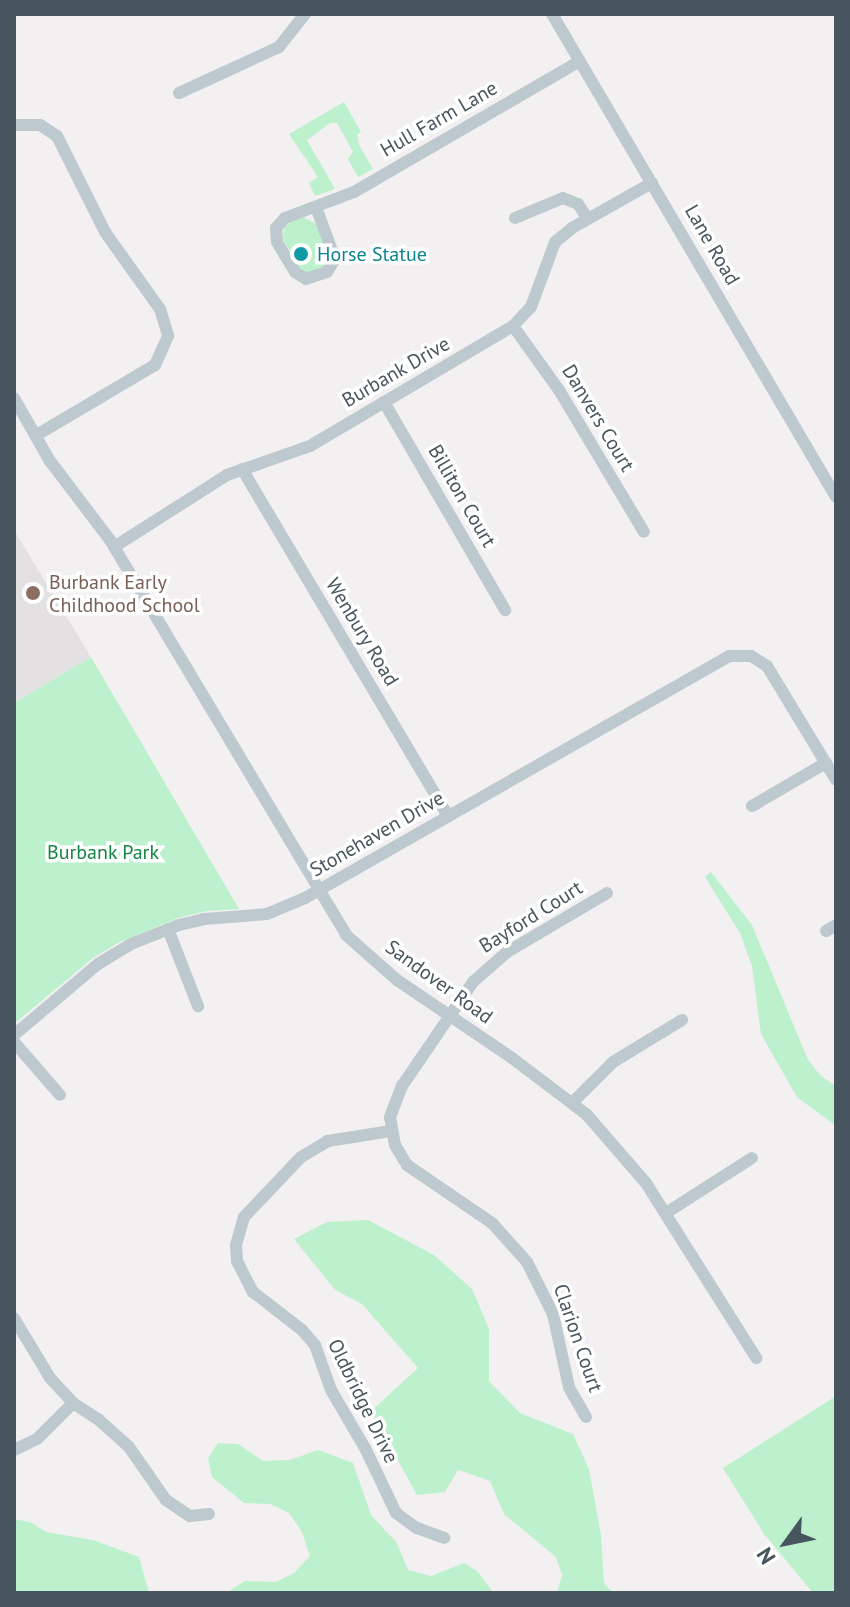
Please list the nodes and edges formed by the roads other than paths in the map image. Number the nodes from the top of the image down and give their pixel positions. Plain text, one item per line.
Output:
1 (305, 14) edge
2 (552, 14) edge
3 (580, 61) junction
4 (179, 93) dead end
5 (14, 125) edge
6 (652, 183) junction
7 (316, 207) junction
8 (515, 218) dead end
9 (588, 219) junction
10 (513, 326) junction
11 (14, 398) edge
12 (384, 402) junction
13 (35, 436) junction
14 (242, 469) junction
15 (836, 497) edge
16 (644, 532) dead end
17 (114, 547) junction
18 (505, 610) dead end
19 (826, 763) junction
20 (836, 780) edge
21 (752, 806) dead end
22 (448, 816) junction
23 (317, 892) junction
24 (607, 893) dead end
25 (168, 929) junction
26 (198, 1006) dead end
27 (447, 1016) junction
28 (682, 1020) dead end
29 (14, 1035) edge
30 (14, 1042) edge
31 (60, 1095) dead end
32 (573, 1102) junction
33 (391, 1131) junction
34 (752, 1158) dead end
35 (666, 1213) junction
36 (14, 1318) edge
37 (756, 1358) dead end
38 (73, 1403) junction
39 (586, 1417) dead end
40 (14, 1450) edge
41 (209, 1514) dead end
42 (444, 1538) dead end

1 - 4 street
2 - 3 street, Lane Road
3 - 6 street, Lane Road
3 - 7 street, Hull Farm Lane
5 - 13 street
6 - 9 street, Burbank Drive
6 - 15 street, Lane Road
7 - 7 street, Hull Farm Lane
8 - 9 street
9 - 10 street, Burbank Drive
10 - 12 street, Burbank Drive
10 - 16 street, Danvers Court
11 - 13 street, Sandover Road
12 - 14 street, Burbank Drive
12 - 18 street, Billiton Court
13 - 17 street, Sandover Road
14 - 17 street, Burbank Drive
14 - 22 street, Wenbury Road
17 - 23 street, Sandover Road
19 - 20 street
19 - 21 street
19 - 22 street, Stonehaven Drive
22 - 23 street, Stonehaven Drive
23 - 25 street, Stonehaven Drive
23 - 27 street, Sandover Road
24 - 27 street, Bayford Court
25 - 26 street
25 - 29 street, Stonehaven Drive
27 - 32 street, Sandover Road
27 - 33 street
28 - 32 street
30 - 31 street
32 - 35 street, Sandover Road
33 - 39 street, Clarion Court
33 - 42 street, Oldbridge Drive
34 - 35 street
35 - 37 street, Sandover Road
36 - 38 street
38 - 40 street
38 - 41 street

